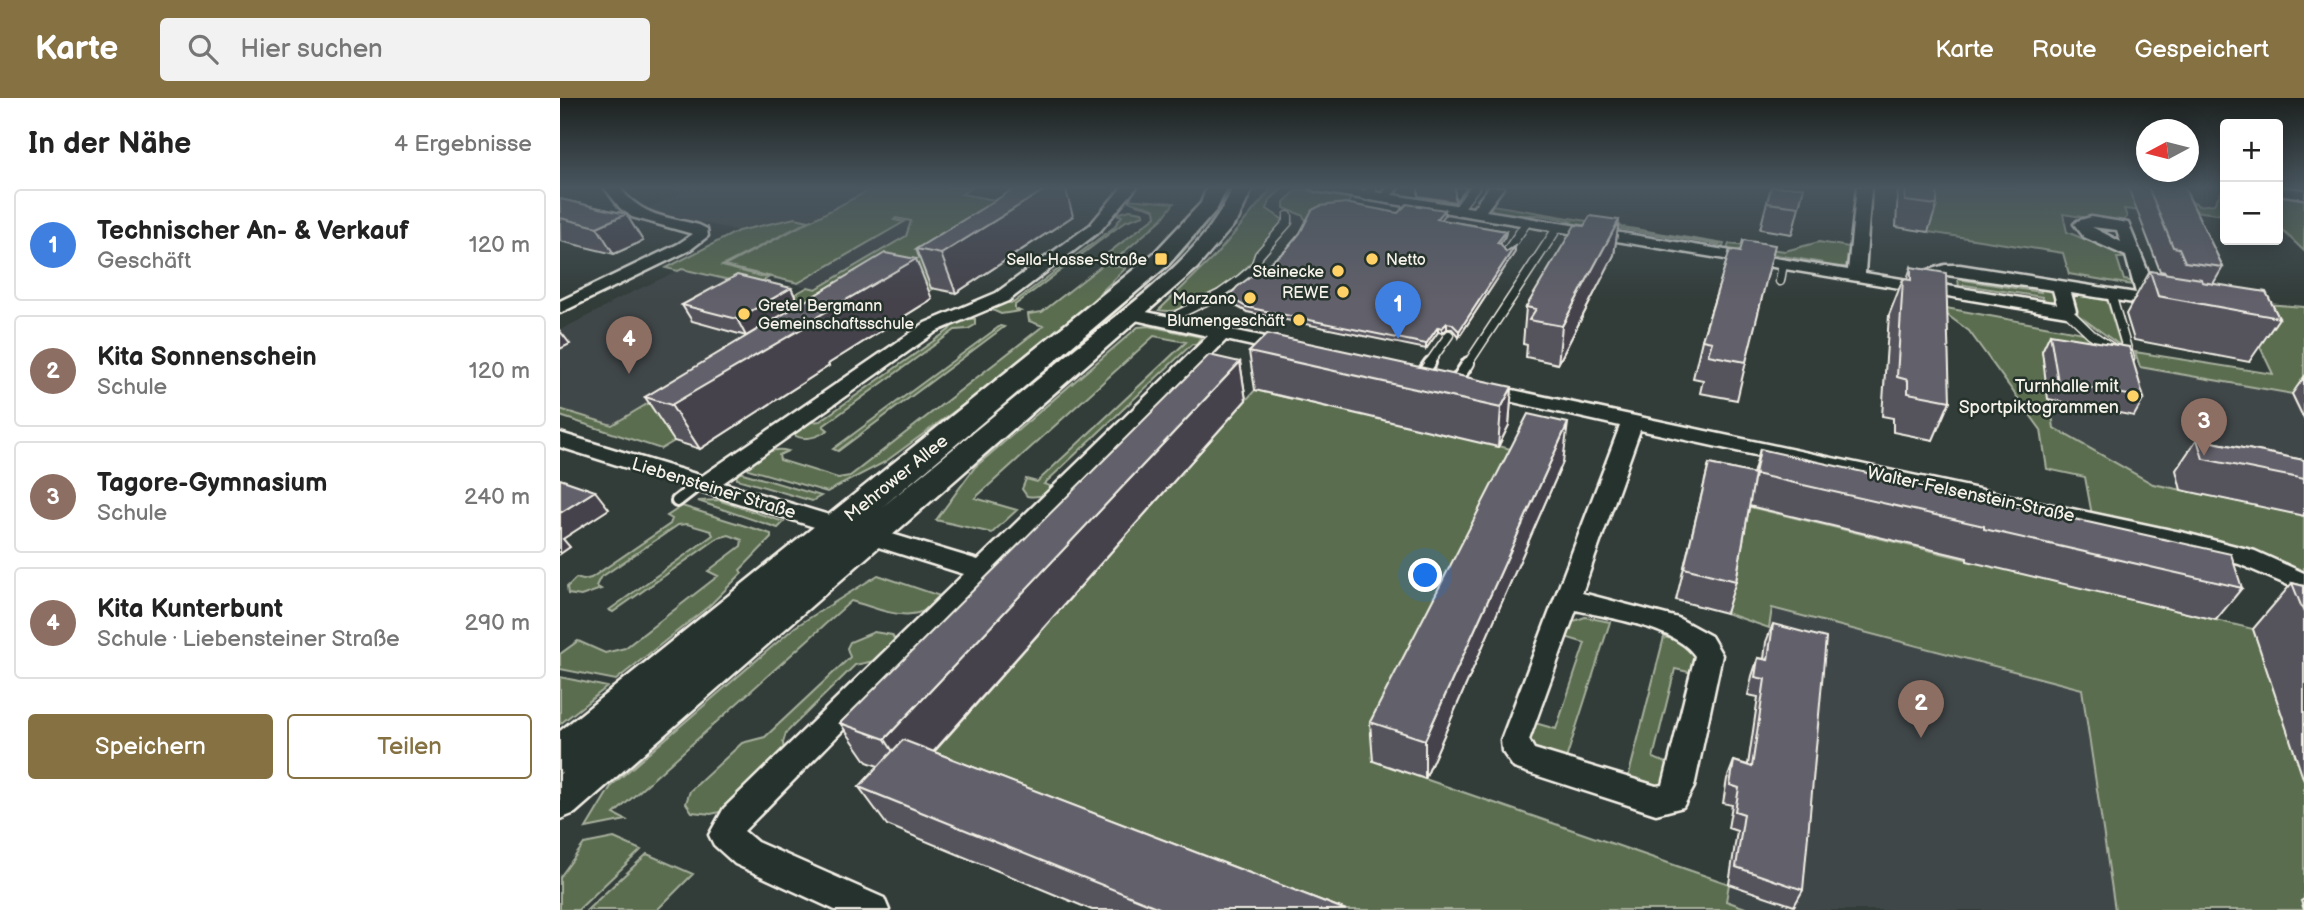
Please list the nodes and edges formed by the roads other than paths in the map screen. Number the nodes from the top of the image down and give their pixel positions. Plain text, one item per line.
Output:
1 (682, 225) edge
2 (1098, 225) edge
3 (1192, 225) edge
4 (1222, 225) edge
5 (1285, 225) edge
6 (1525, 225) edge
7 (1545, 225) edge
8 (1861, 225) edge
9 (1558, 227) junction
10 (1507, 251) edge
11 (2133, 253) dead end
12 (1856, 276) junction
13 (2061, 286) junction
14 (1926, 288) junction
15 (2111, 295) junction
16 (560, 308) edge
17 (2067, 311) junction
18 (1132, 314) junction
19 (1170, 322) junction
20 (1221, 334) junction
21 (1449, 335) dead end
22 (1307, 352) edge
23 (1396, 370) edge
24 (1421, 376) junction
25 (1455, 383) junction
26 (1632, 422) junction
27 (560, 440) edge
28 (702, 485) junction
29 (677, 500) dead end
30 (853, 530) junction
31 (984, 571) junction
32 (2304, 583) edge
33 (1568, 598) junction
34 (560, 755) edge
35 (560, 800) edge
36 (872, 910) edge

1 - 16 street
2 - 28 street
3 - 30 main road, Mehrower Allee
4 - 18 main road, Mehrower Allee
5 - 19 lane
6 - 10 lane
7 - 9 street
8 - 12 street
9 - 12 street
9 - 25 lane
11 - 15 street
12 - 14 street
13 - 14 street
13 - 15 street
13 - 17 street
14 - 17 street
15 - 17 lane
18 - 19 street
18 - 30 main road, Mehrower Allee
19 - 20 street
20 - 22 street
20 - 31 street
21 - 24 lane
23 - 24 street, Walter-Felsenstein-Straße
24 - 25 street, Walter-Felsenstein-Straße
25 - 26 street, Walter-Felsenstein-Straße
26 - 32 street, Walter-Felsenstein-Straße
26 - 33 street
27 - 28 street, Liebensteiner Straße
28 - 29 lane
28 - 30 street, Liebensteiner Straße
30 - 31 street, Mehrower Allee
30 - 34 main road, Mehrower Allee
30 - 35 main road, Mehrower Allee
31 - 36 street
33 - 33 street

